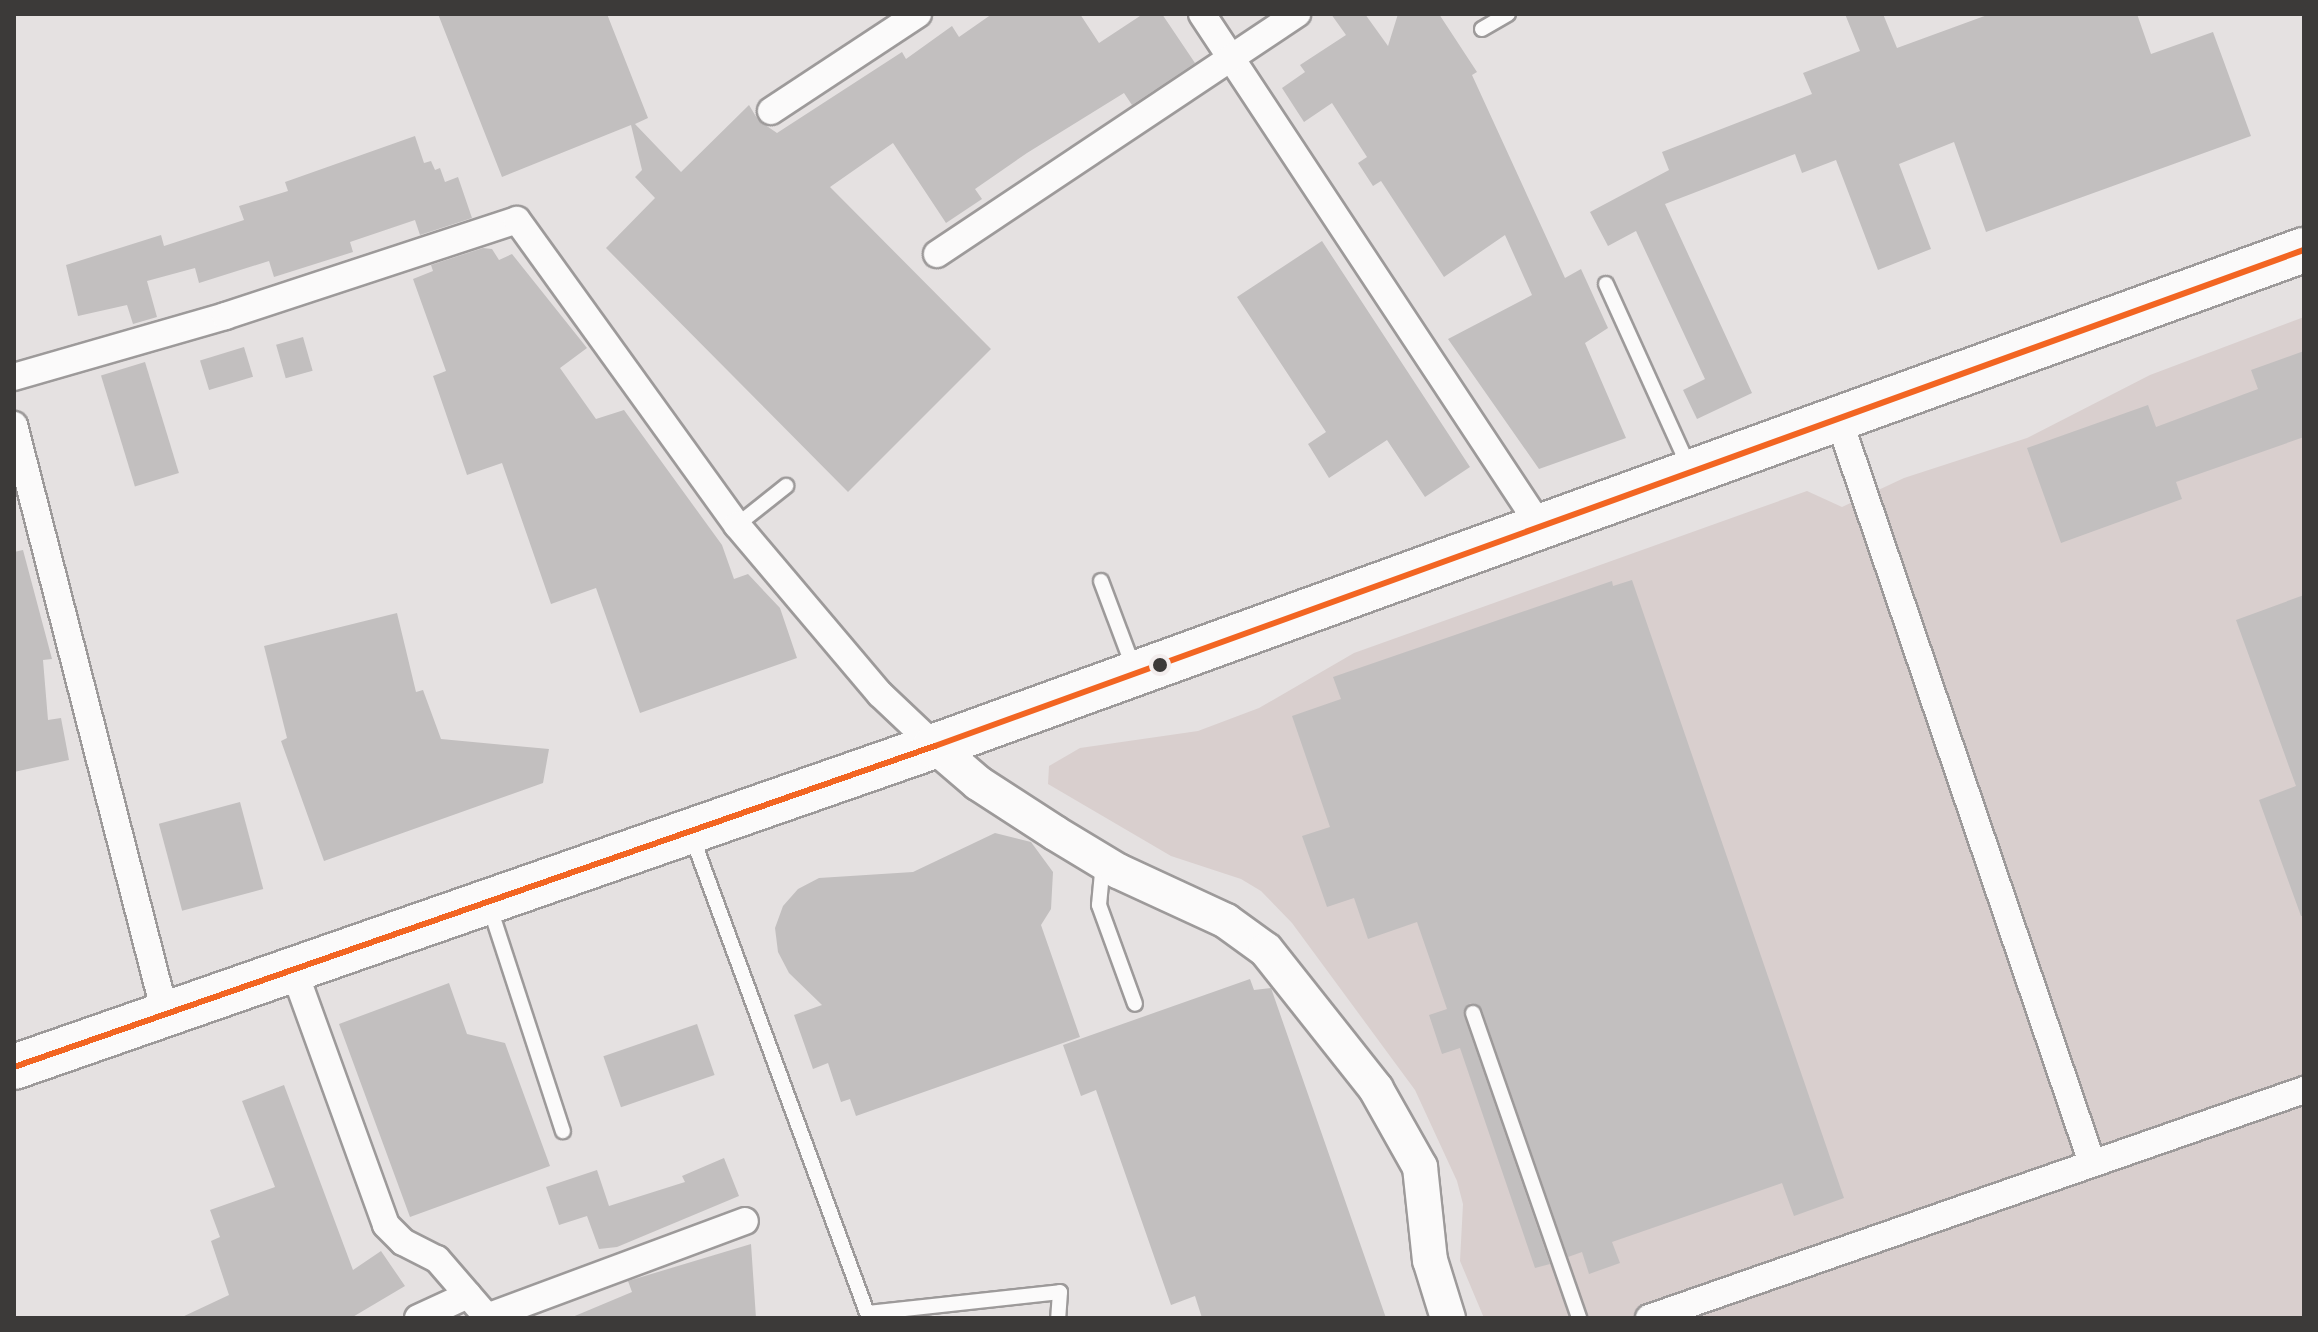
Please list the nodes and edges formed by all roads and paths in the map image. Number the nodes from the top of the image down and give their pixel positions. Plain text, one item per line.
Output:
1 (918, 14) edge
2 (1202, 14) edge
3 (1297, 14) edge
4 (1508, 14) edge
5 (1482, 29) dead end
6 (1232, 59) junction
7 (771, 111) dead end
8 (2304, 250) edge
9 (937, 254) dead end
10 (1606, 284) dead end
11 (14, 377) edge
12 (1838, 417) junction
13 (14, 425) edge
14 (1691, 471) junction
15 (786, 486) dead end
16 (737, 525) junction
17 (1540, 526) junction
18 (1101, 581) dead end
19 (1135, 673) junction
20 (935, 746) junction
21 (690, 830) junction
22 (1103, 862) junction
23 (487, 901) junction
24 (293, 968) junction
25 (1135, 1004) dead end
26 (1473, 1013) dead end
27 (166, 1017) junction
28 (14, 1067) edge
29 (2304, 1090) edge
30 (563, 1131) dead end
31 (2092, 1163) junction
32 (745, 1221) dead end
33 (468, 1295) junction
34 (868, 1316) edge
35 (487, 1317) edge
36 (418, 1318) edge
37 (1058, 1318) edge
38 (1448, 1318) edge
39 (1579, 1318) edge
40 (1649, 1318) edge

1 - 7 street
2 - 6 street
3 - 6 street
4 - 5 lane
6 - 9 street
6 - 17 street
8 - 12 highway
10 - 14 lane
11 - 16 street
12 - 14 highway
12 - 31 street
13 - 27 street
14 - 17 highway
15 - 16 lane
16 - 20 street
17 - 19 highway
18 - 19 lane
19 - 20 highway
20 - 21 highway
20 - 22 street
21 - 23 highway
21 - 34 lane
22 - 25 lane
22 - 38 street
23 - 24 highway
23 - 30 lane
24 - 27 highway
24 - 33 street
26 - 39 lane
27 - 28 highway
29 - 31 street
31 - 40 street
32 - 35 street
33 - 35 street
33 - 36 street
34 - 37 lane

